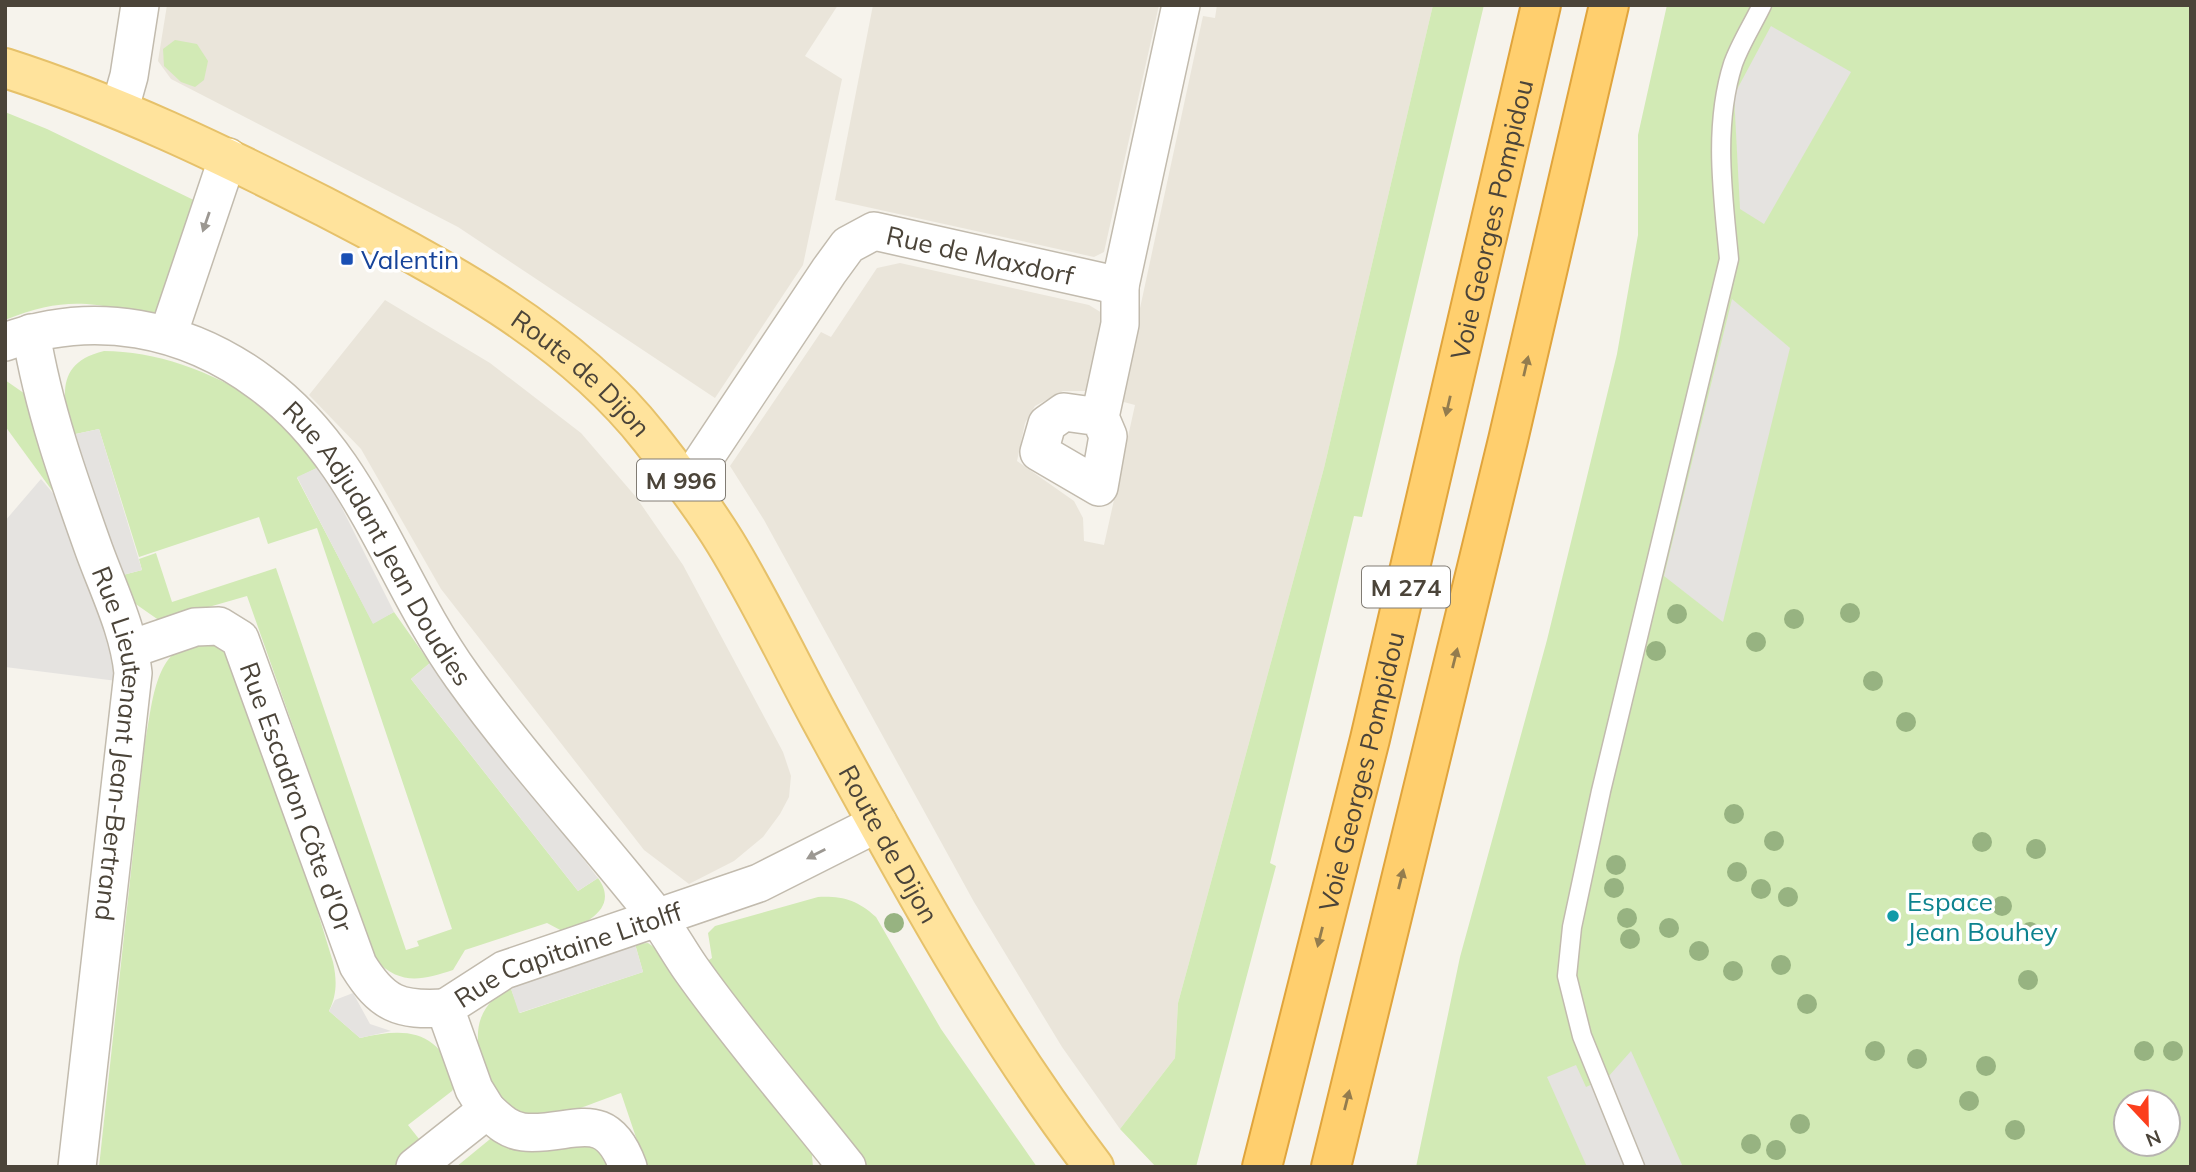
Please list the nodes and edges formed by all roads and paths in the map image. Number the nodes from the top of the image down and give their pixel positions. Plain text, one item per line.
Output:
1 (139, 5) edge
2 (1181, 5) edge
3 (1541, 5) edge
4 (1609, 5) edge
5 (1762, 5) edge
6 (5, 68) edge
7 (120, 108) junction
8 (228, 158) junction
9 (1120, 286) junction
10 (168, 335) junction
11 (18, 338) edge
12 (1100, 417) dead end
13 (686, 486) junction
14 (131, 649) junction
15 (877, 823) junction
16 (659, 920) junction
17 (444, 1008) junction
18 (487, 1110) junction
19 (76, 1167) edge
20 (415, 1167) edge
21 (628, 1167) edge
22 (847, 1167) edge
23 (1094, 1167) edge
24 (1262, 1167) edge
25 (1331, 1167) edge
26 (1635, 1167) edge

1 - 7 street
2 - 9 street
3 -> 24 highway, Voie Georges Pompidou / M 274
25 -> 4 highway, M 274
5 - 26 lane
6 - 7 main road, Route de Dijon / M 996
7 - 8 main road, Route de Dijon / M 996
8 -> 10 street
8 - 13 main road, Route de Dijon / M 996
9 - 12 street
9 - 13 street, Rue de Maxdorf
10 - 11 street, Rue Adjudant Jean Doudies
10 - 16 street, Rue Adjudant Jean Doudies
11 - 14 street, Rue Lieutenant Jean-Bertrand
13 - 15 main road, Route de Dijon / M 996
14 - 17 street, Rue Escadron Côte d'Or
14 - 19 street, Rue Lieutenant Jean-Bertrand
15 -> 16 street, Rue Capitaine Litolff
15 - 23 main road, Route de Dijon / M 996
16 - 17 street, Rue Capitaine Litolff
16 - 22 street, Rue Adjudant Jean Doudies
17 - 18 street, Rue Capitaine Litolff
18 - 20 street
18 - 21 street

